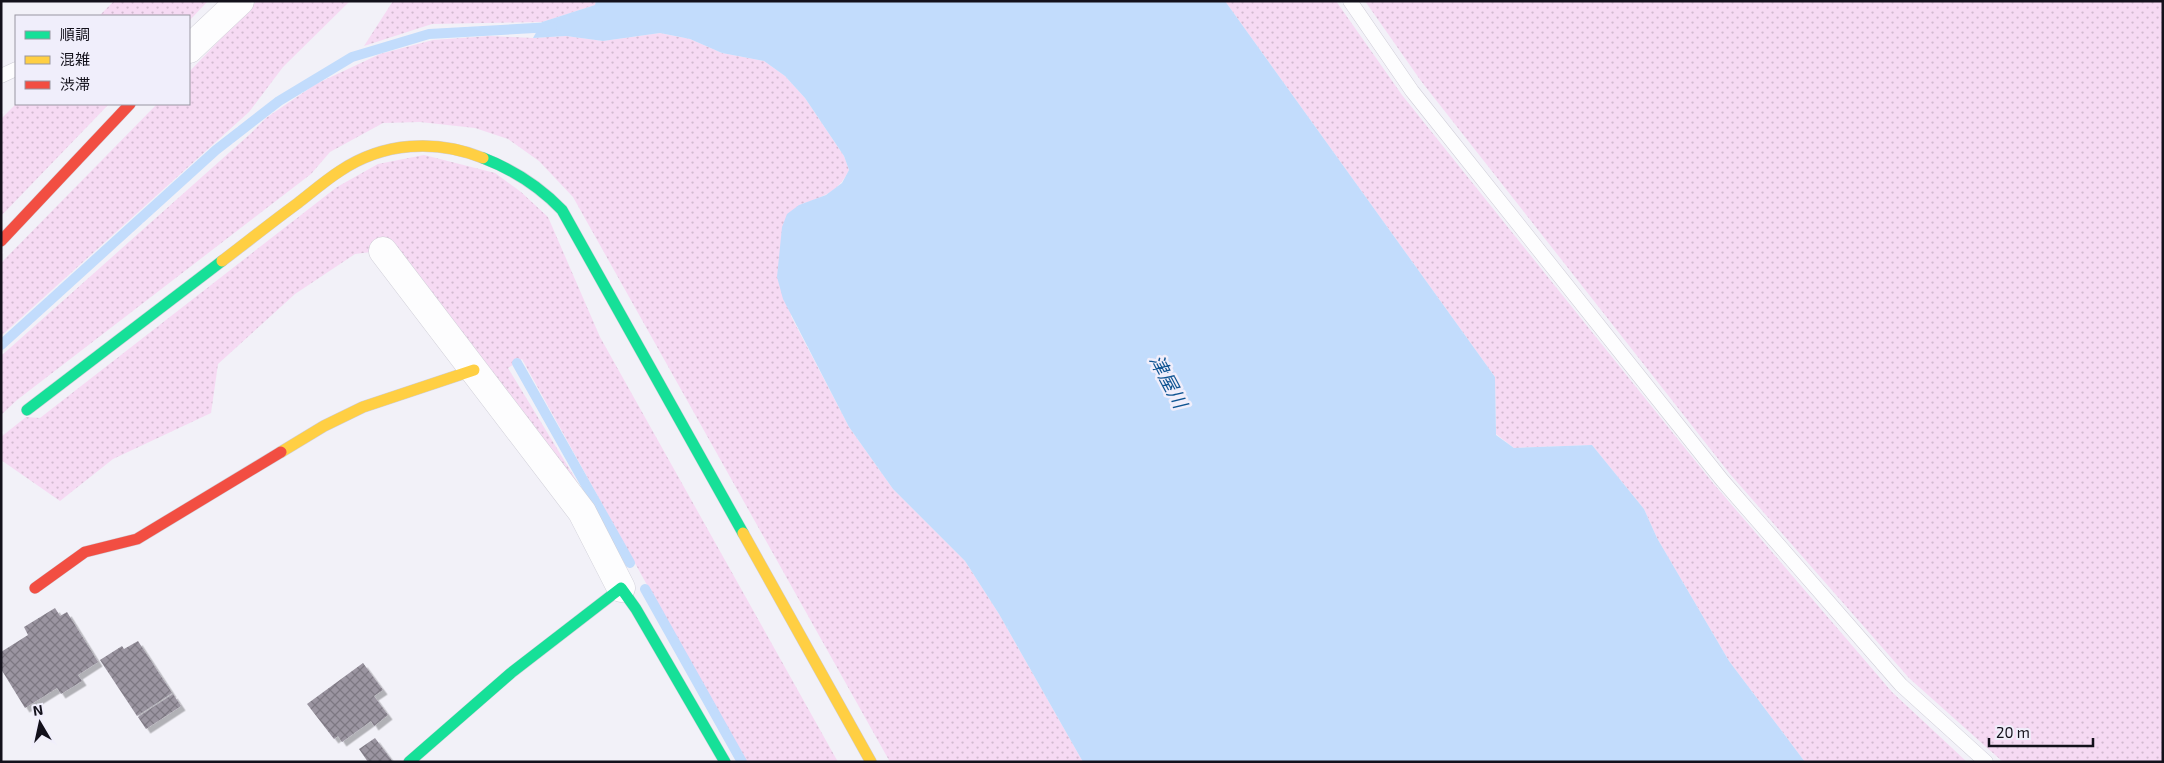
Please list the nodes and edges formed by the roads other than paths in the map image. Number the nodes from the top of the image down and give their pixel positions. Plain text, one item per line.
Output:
1 (240, 1) edge
2 (1350, 1) edge
3 (190, 48) edge
4 (15, 69) edge
5 (1, 76) edge
6 (129, 105) edge
7 (1, 241) edge
8 (383, 251) dead end
9 (474, 370) junction
10 (27, 410) dead end
11 (35, 588) dead end
12 (621, 588) junction
13 (409, 762) edge
14 (725, 762) edge
15 (872, 762) edge
16 (1986, 762) edge

1 - 3 street
2 - 16 lane
4 - 5 lane
6 - 7 street
8 - 9 street
9 - 11 street
9 - 12 street
10 - 15 street
12 - 13 street
12 - 14 street

